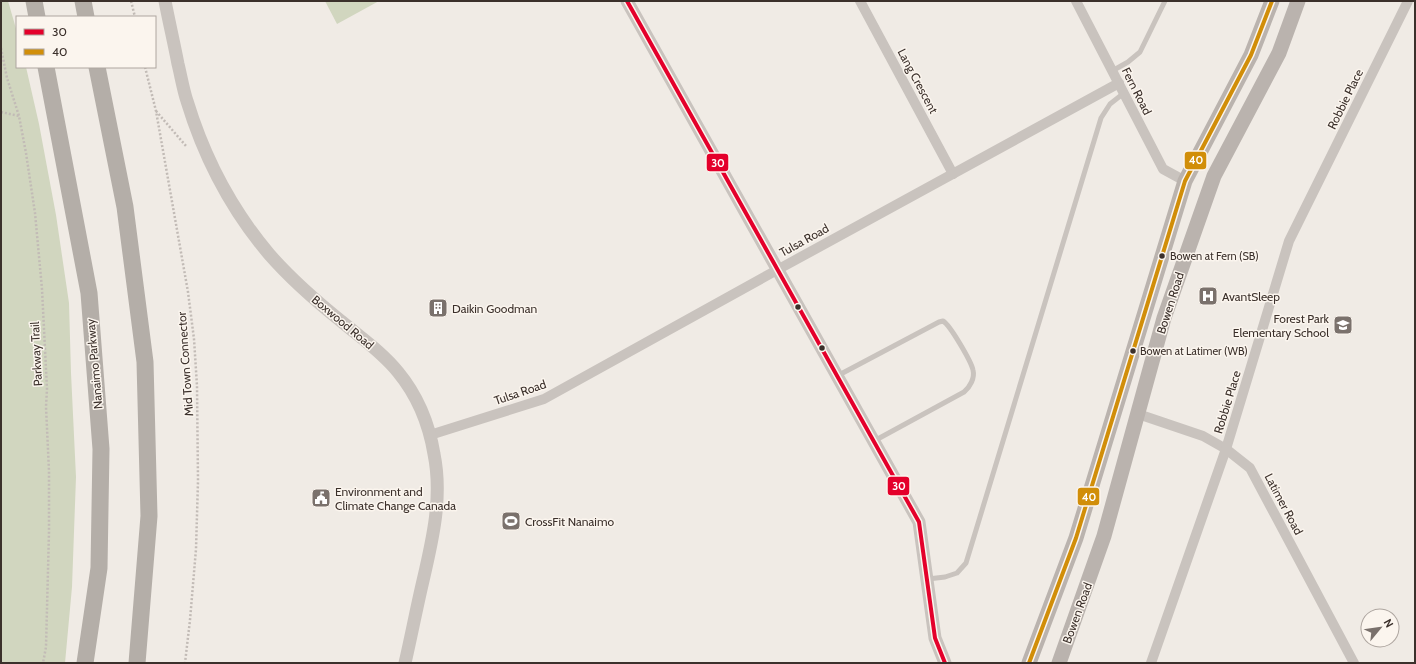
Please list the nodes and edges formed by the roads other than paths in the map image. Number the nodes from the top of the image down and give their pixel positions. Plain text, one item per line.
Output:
1 (34, 1) edge
2 (83, 1) edge
3 (165, 1) edge
4 (628, 1) edge
5 (860, 1) edge
6 (1076, 1) edge
7 (1165, 1) edge
8 (1272, 1) edge
9 (1298, 1) edge
10 (1408, 1) edge
11 (37, 16) edge
12 (86, 16) edge
13 (46, 68) edge
14 (96, 68) edge
15 (1112, 71) junction
16 (1119, 83) junction
17 (1124, 93) junction
18 (953, 174) junction
19 (1185, 181) junction
20 (777, 270) junction
21 (836, 376) junction
22 (1138, 414) junction
23 (430, 435) junction
24 (873, 442) junction
25 (1226, 449) junction
26 (927, 579) junction
27 (1030, 660) edge
28 (85, 663) edge
29 (137, 663) edge
30 (405, 663) edge
31 (945, 663) edge
32 (1059, 663) edge
33 (1151, 663) edge
34 (1354, 663) edge

1 - 11 highway
2 - 12 highway
3 - 23 street, Boxwood Road
4 - 20 street
5 - 18 street, Lang Crescent
6 - 15 street, Fern Road
7 - 15 lane
8 - 19 main road, Bowen Road
9 - 22 main road, Bowen Road
10 - 25 street, Robbie Place
13 - 28 highway, Nanaimo Parkway
14 - 29 highway
15 - 16 street, Fern Road
16 - 17 street, Fern Road
16 - 18 street, Tulsa Road
17 - 19 street, Fern Road
17 - 26 lane
18 - 20 street, Tulsa Road
19 - 27 main road, Bowen Road
20 - 21 street
20 - 23 street, Tulsa Road
21 - 24 street
21 - 24 lane
22 - 25 street, Latimer Road
22 - 32 main road, Bowen Road
23 - 30 street, Boxwood Road
24 - 26 street
25 - 33 street, Robbie Place
25 - 34 street, Latimer Road
26 - 31 street

